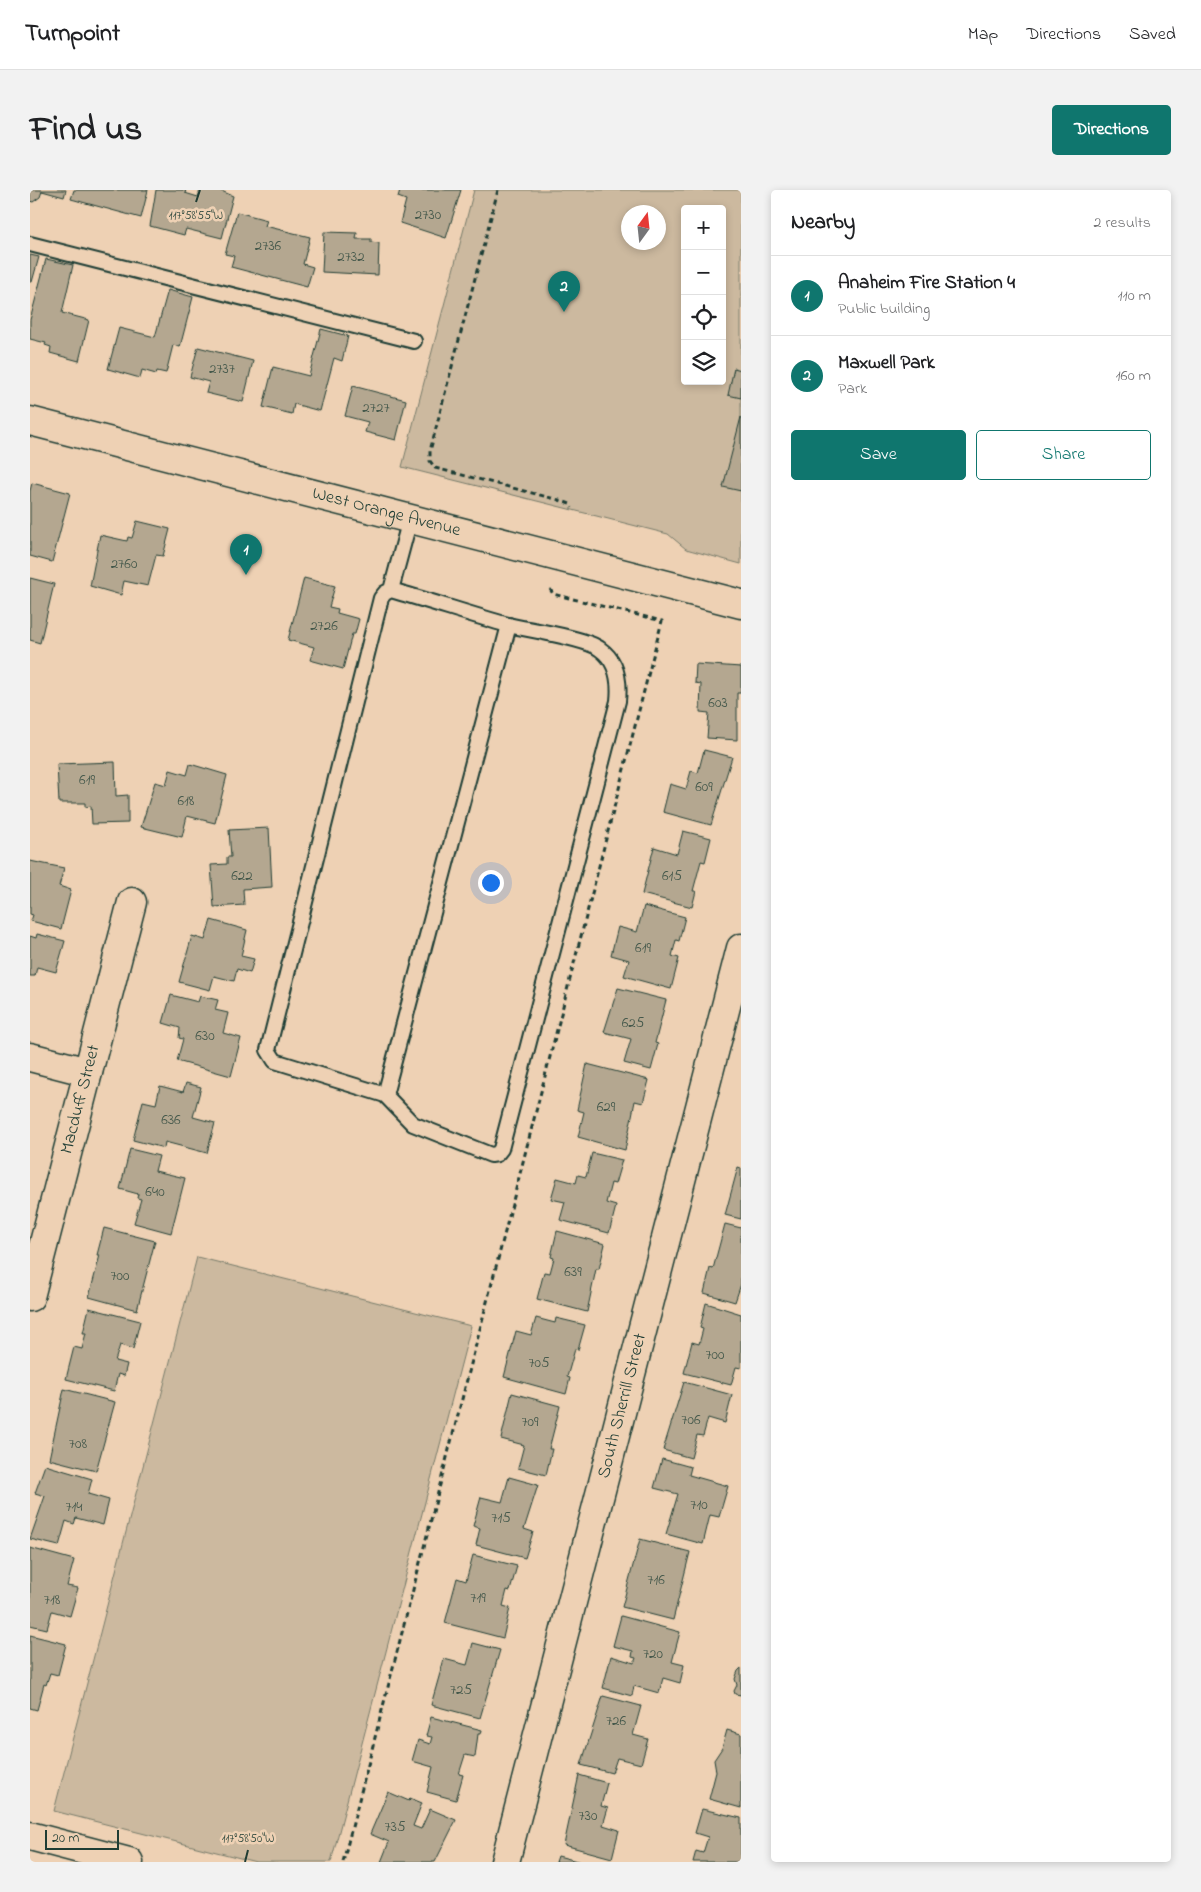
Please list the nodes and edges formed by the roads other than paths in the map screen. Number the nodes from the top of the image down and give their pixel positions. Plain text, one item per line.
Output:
1 (30, 244) edge
2 (414, 341) dead end
3 (30, 422) edge
4 (410, 519) junction
5 (391, 590) junction
6 (741, 604) edge
7 (509, 625) junction
8 (132, 902) dead end
9 (741, 948) edge
10 (732, 1022) edge
11 (30, 1057) edge
12 (88, 1072) junction
13 (385, 1096) junction
14 (30, 1297) edge
15 (30, 1836) edge
16 (129, 1862) edge
17 (505, 1862) edge

1 - 2 lane
3 - 4 street, West Orange Avenue
4 - 5 lane
4 - 6 street, West Orange Avenue
5 - 7 lane
5 - 13 lane
7 - 13 lane
7 - 13 lane
8 - 12 street, Macduff Street
9 - 10 street, South Sherrill Street
10 - 17 street, South Sherrill Street
11 - 12 street
12 - 14 street, Macduff Street
15 - 16 street

